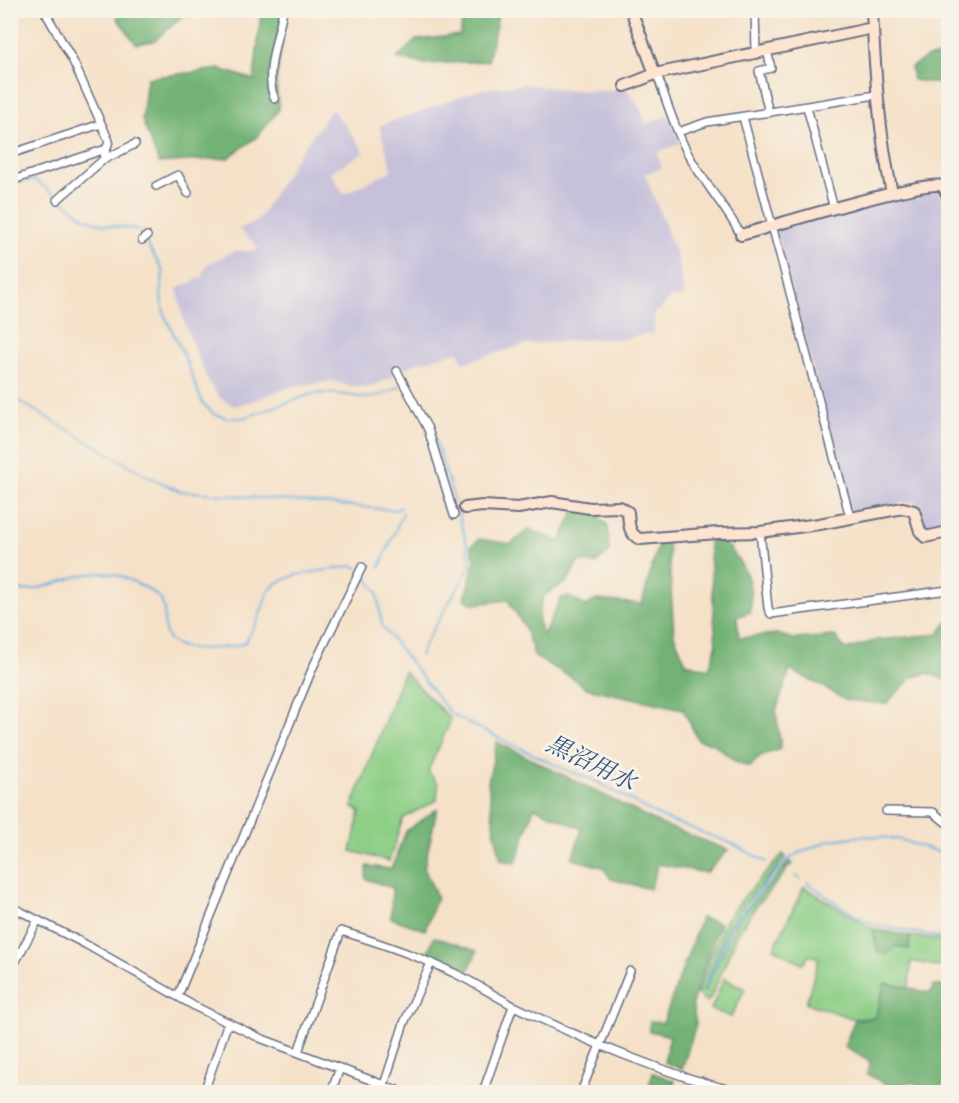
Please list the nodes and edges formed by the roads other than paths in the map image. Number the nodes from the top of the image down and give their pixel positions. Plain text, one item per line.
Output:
1 (44, 10) edge
2 (283, 10) edge
3 (631, 10) edge
4 (755, 10) edge
5 (872, 10) edge
6 (873, 28) junction
7 (762, 51) junction
8 (656, 74) junction
9 (625, 86) dead end
10 (876, 95) junction
11 (275, 99) dead end
12 (807, 107) junction
13 (769, 113) junction
14 (743, 117) junction
15 (101, 124) junction
16 (678, 132) junction
17 (135, 144) dead end
18 (106, 149) junction
19 (10, 154) edge
20 (103, 160) junction
21 (10, 181) edge
22 (156, 186) dead end
23 (188, 193) dead end
24 (892, 193) junction
25 (948, 196) edge
26 (59, 198) dead end
27 (834, 209) junction
28 (772, 226) junction
29 (741, 235) joint
30 (397, 371) dead end
31 (465, 508) joint
32 (850, 517) junction
33 (760, 532) junction
34 (948, 532) edge
35 (362, 567) dead end
36 (948, 590) edge
37 (886, 811) dead end
38 (948, 825) edge
39 (10, 906) edge
40 (38, 920) junction
41 (431, 963) junction
42 (630, 971) dead end
43 (10, 972) edge
44 (178, 996) junction
45 (513, 1006) junction
46 (228, 1022) junction
47 (601, 1046) junction
48 (298, 1052) junction
49 (340, 1068) junction
50 (701, 1081) junction
51 (384, 1085) junction
52 (204, 1092) edge
53 (330, 1092) edge
54 (402, 1092) edge
55 (483, 1092) edge
56 (581, 1092) edge
57 (697, 1092) edge
58 (738, 1092) edge

1 - 15 street
2 - 11 street
3 - 8 street
4 - 7 street
5 - 6 street
6 - 7 street
6 - 10 street
7 - 8 street
7 - 13 street
8 - 9 street
8 - 16 street
10 - 12 street
10 - 24 street
12 - 13 street
12 - 27 street
13 - 14 street
14 - 16 street
14 - 28 street
15 - 18 street
15 - 19 street
16 - 29 street
17 - 20 street
18 - 20 street
18 - 21 street
20 - 26 street
22 - 23 street
24 - 25 street
24 - 27 street
27 - 28 street
28 - 29 street
28 - 32 street
30 - 31 street
31 - 33 street
32 - 33 street
32 - 34 street
33 - 36 street
35 - 44 street
37 - 38 street
39 - 40 street
40 - 43 street
40 - 44 street
41 - 45 street
41 - 48 street
41 - 51 street
42 - 47 street
44 - 46 street
45 - 47 street
45 - 55 street
46 - 48 street
46 - 52 street
47 - 50 street
47 - 56 street
48 - 49 street
49 - 51 street
49 - 53 street
50 - 57 street
50 - 58 street
51 - 54 street

